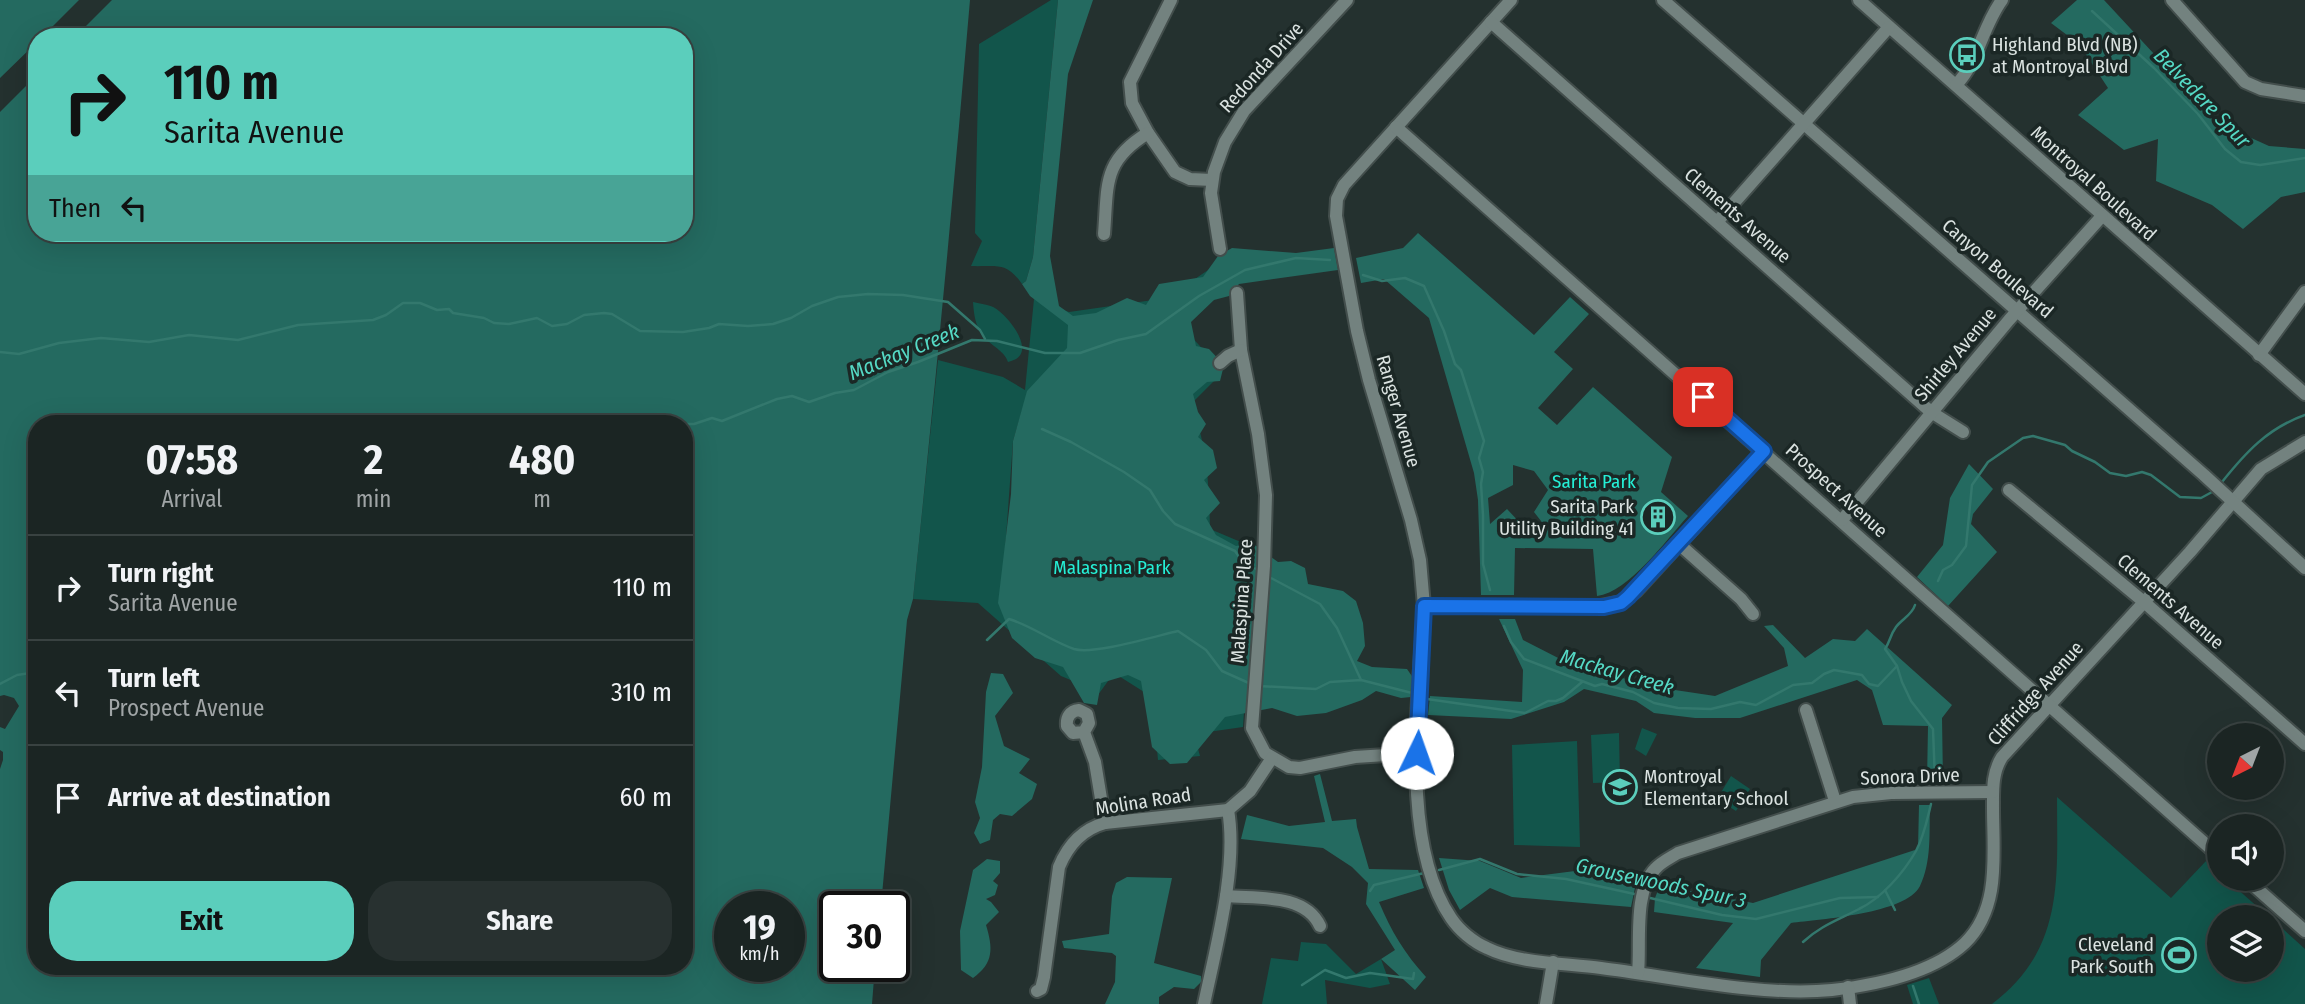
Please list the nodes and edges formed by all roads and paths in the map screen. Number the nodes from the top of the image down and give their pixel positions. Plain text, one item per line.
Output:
1 (1171, 0) edge
2 (1510, 0) edge
3 (1663, 0) edge
4 (2002, 0) edge
5 (2172, 0) edge
6 (1340, 2) edge
7 (1868, 3) edge
8 (1491, 22) junction
9 (1889, 27) junction
10 (1955, 85) junction
11 (2305, 96) edge
12 (1803, 123) junction
13 (1396, 127) junction
14 (1148, 133) junction
15 (1212, 180) junction
16 (2102, 215) junction
17 (1717, 222) junction
18 (1104, 234) dead end
19 (1220, 249) dead end
20 (2305, 292) edge
21 (1237, 293) dead end
22 (2017, 312) junction
23 (1241, 350) junction
24 (2259, 355) junction
25 (1220, 363) dead end
26 (2305, 394) edge
27 (1931, 412) junction
28 (1963, 432) dead end
29 (2305, 442) edge
30 (1764, 451) junction
31 (2009, 490) dead end
32 (2233, 501) junction
33 (1842, 520) junction
34 (1679, 544) junction
35 (2305, 568) edge
36 (2144, 602) junction
37 (1424, 606) junction
38 (1753, 614) dead end
39 (2050, 705) junction
40 (1806, 710) dead end
41 (1084, 732) dead end
42 (2305, 744) edge
43 (1417, 753) junction
44 (1272, 758) junction
45 (1993, 792) junction
46 (1835, 802) junction
47 (1228, 810) junction
48 (1105, 823) junction
49 (2207, 845) edge
50 (2260, 891) edge
51 (1438, 894) joint
52 (1226, 896) junction
53 (1321, 926) dead end
54 (2305, 931) edge
55 (1553, 962) junction
56 (1638, 973) junction
57 (1849, 987) junction
58 (1037, 991) dead end
59 (1204, 1004) edge
60 (1546, 1004) edge
61 (1850, 1004) edge

1 - 14 street
2 - 8 street, Ranger Avenue
3 - 12 street, Canyon Boulevard
4 - 10 street
5 - 11 street
6 - 15 street, Redonda Drive
7 - 9 street, Montroyal Boulevard
8 - 13 street, Ranger Avenue
8 - 17 street, Clements Avenue
9 - 10 street, Montroyal Boulevard
9 - 12 street
10 - 16 street, Montroyal Boulevard
12 - 17 street
12 - 22 street, Canyon Boulevard
13 - 30 street, Prospect Avenue
13 - 37 street, Ranger Avenue
14 - 15 street
14 - 18 street
15 - 19 street, Redonda Drive
16 - 22 street, Shirley Avenue
16 - 24 street, Montroyal Boulevard
17 - 27 street, Clements Avenue
20 - 24 street
21 - 23 street, Malaspina Place
22 - 27 street, Shirley Avenue
22 - 32 street, Canyon Boulevard
23 - 25 street
23 - 44 street, Malaspina Place
24 - 26 street, Montroyal Boulevard
27 - 28 street, Clements Avenue
27 - 33 street, Shirley Avenue
29 - 32 street, Cliffridge Avenue
30 - 33 street, Prospect Avenue
30 - 34 street
31 - 36 street, Clements Avenue
32 - 35 street, Canyon Boulevard
32 - 36 street, Cliffridge Avenue
33 - 39 street, Prospect Avenue
34 - 37 street
34 - 38 street
36 - 39 street, Cliffridge Avenue
36 - 42 street, Clements Avenue
37 - 43 street, Ranger Avenue
39 - 45 street, Cliffridge Avenue
39 - 49 street, Prospect Avenue
40 - 46 street
41 - 48 street
43 - 44 street
43 - 51 street, Ranger Avenue
44 - 47 street
45 - 46 street, Sonora Drive
45 - 57 street, Cliffridge Avenue
46 - 56 street, Sonora Drive
47 - 48 street, Molina Road
47 - 52 street
48 - 58 street, Molina Road
50 - 54 street
51 - 55 street, Cliffridge Avenue
52 - 53 street
52 - 59 street
55 - 56 street, Cliffridge Avenue
55 - 60 street
56 - 57 street, Cliffridge Avenue
57 - 61 street

